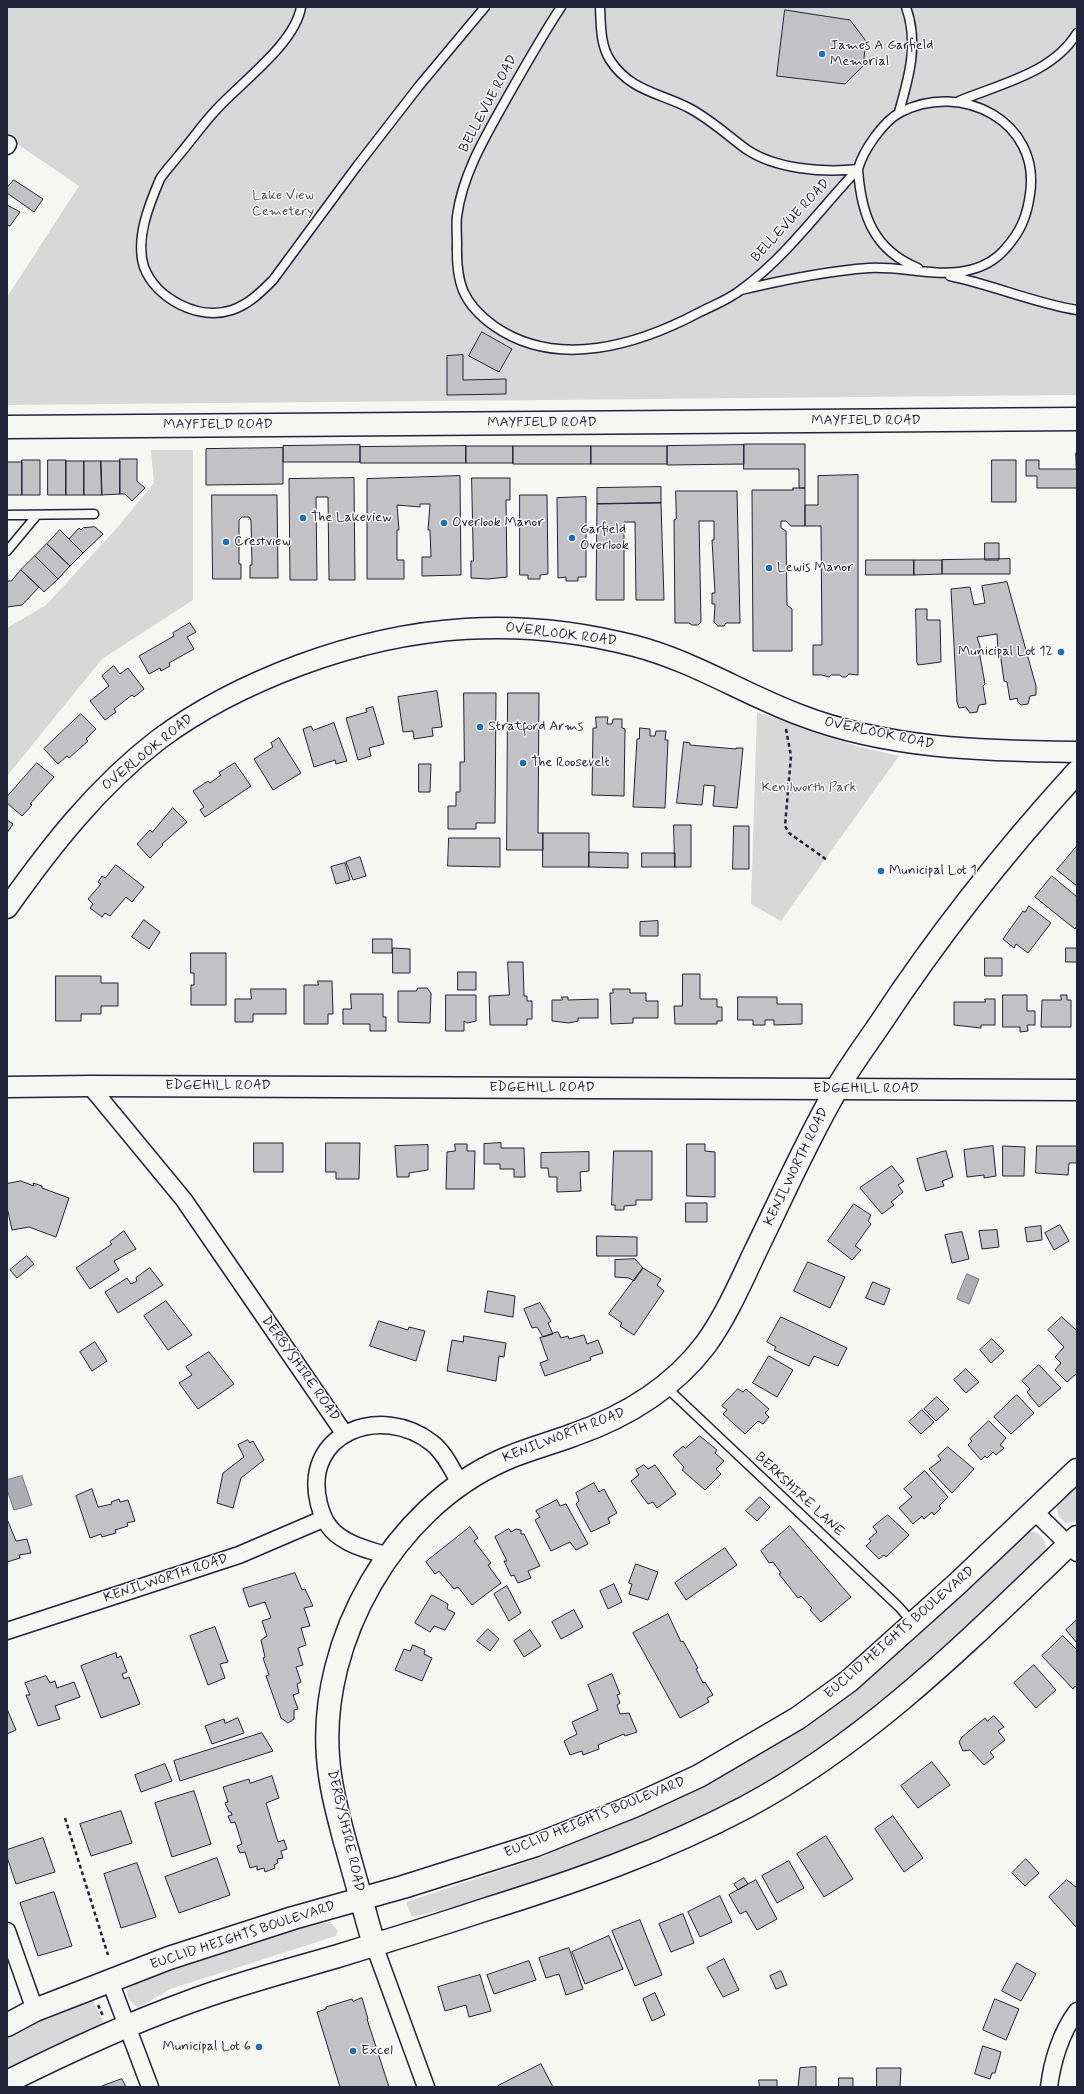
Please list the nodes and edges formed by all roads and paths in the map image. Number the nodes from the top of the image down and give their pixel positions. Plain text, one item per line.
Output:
1 (301, 7) edge
2 (485, 7) edge
3 (561, 7) edge
4 (600, 7) edge
5 (906, 7) edge
6 (1077, 33) edge
7 (959, 102) junction
8 (899, 112) junction
9 (858, 169) junction
10 (926, 271) junction
11 (741, 290) junction
12 (1077, 310) edge
13 (1077, 419) edge
14 (7, 428) edge
15 (94, 514) dead end
16 (37, 515) junction
17 (7, 516) edge
18 (7, 551) edge
19 (786, 730) dead end
20 (1077, 752) edge
21 (1077, 772) edge
22 (827, 860) dead end
23 (7, 908) edge
24 (90, 1086) junction
25 (7, 1087) edge
26 (836, 1089) junction
27 (1077, 1090) edge
28 (666, 1386) junction
29 (344, 1433) junction
30 (1077, 1470) edge
31 (460, 1484) junction
32 (1034, 1511) junction
33 (323, 1519) junction
34 (1074, 1545) edge
35 (388, 1556) junction
36 (914, 1624) junction
37 (7, 1631) edge
38 (65, 1818) dead end
39 (360, 1899) junction
40 (7, 1931) edge
41 (374, 1945) junction
42 (108, 1955) dead end
43 (110, 1981) junction
44 (98, 2003) dead end
45 (35, 2010) junction
46 (1077, 2011) edge
47 (105, 2022) dead end
48 (7, 2025) edge
49 (126, 2027) junction
50 (7, 2082) edge
51 (150, 2087) edge
52 (426, 2087) edge
53 (1049, 2087) edge

1 - 2 lane
3 - 11 lane, BELLEVUE ROAD
4 - 9 lane
5 - 8 lane
6 - 7 lane
7 - 8 lane
7 - 10 lane
8 - 9 lane
9 - 10 lane
9 - 11 lane, BELLEVUE ROAD
10 - 11 lane
10 - 12 lane
13 - 14 main road, MAYFIELD ROAD
15 - 16 lane
16 - 17 lane
16 - 18 lane
19 - 22 path
20 - 23 street, OVERLOOK ROAD
21 - 26 main road, KENILWORTH ROAD
24 - 25 street, EDGEHILL ROAD
24 - 26 street, EDGEHILL ROAD
24 - 29 street, DERBYSHIRE ROAD
26 - 27 street, EDGEHILL ROAD
26 - 28 main road, KENILWORTH ROAD
28 - 31 main road, KENILWORTH ROAD
28 - 36 lane, BERKSHIRE LANE
29 - 31 street, DERBYSHIRE ROAD
29 - 33 street
30 - 32 main road, EUCLID HEIGHTS BOULEVARD
31 - 35 main road, DERBYSHIRE ROAD
32 - 34 street
32 - 36 main road, EUCLID HEIGHTS BOULEVARD
33 - 35 street
33 - 37 street, KENILWORTH ROAD
34 - 41 main road
35 - 39 main road, DERBYSHIRE ROAD
36 - 39 main road, EUCLID HEIGHTS BOULEVARD
38 - 42 path
39 - 41 main road, DERBYSHIRE ROAD
39 - 43 main road, EUCLID HEIGHTS BOULEVARD
40 - 45 street
41 - 49 main road
41 - 52 street, DERBYSHIRE ROAD
43 - 45 main road, EUCLID HEIGHTS BOULEVARD
43 - 49 street
44 - 47 path
45 - 48 main road, EUCLID HEIGHTS BOULEVARD
46 - 53 street
49 - 50 main road
49 - 51 street

